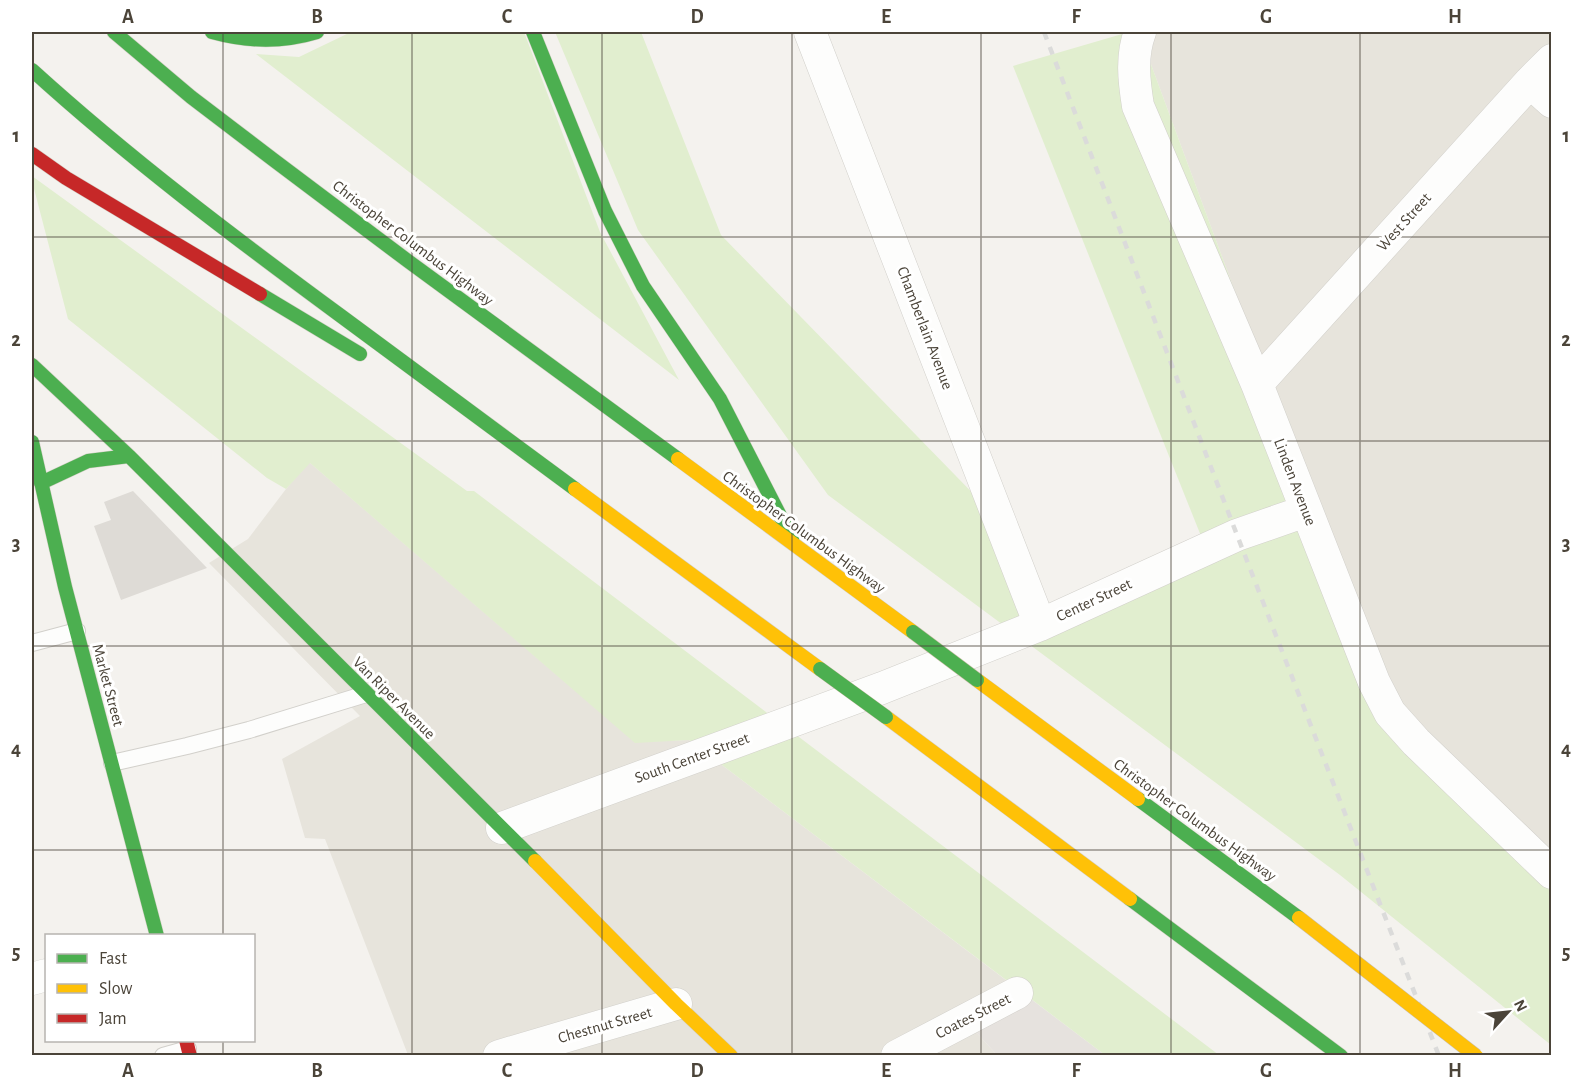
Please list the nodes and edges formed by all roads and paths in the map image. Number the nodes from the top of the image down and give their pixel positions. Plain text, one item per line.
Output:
1 (114, 32) edge
2 (212, 32) edge
3 (317, 32) edge
4 (533, 32) edge
5 (810, 32) edge
6 (1139, 34) edge
7 (32, 70) edge
8 (1544, 81) edge
9 (32, 154) edge
10 (375, 363) dead end
11 (32, 365) edge
12 (406, 381) dead end
13 (1257, 384) junction
14 (32, 442) edge
15 (529, 455) junction
16 (129, 456) junction
17 (41, 483) junction
18 (1306, 512) junction
19 (795, 546) junction
20 (1040, 625) junction
21 (77, 631) junction
22 (32, 643) edge
23 (366, 694) junction
24 (884, 702) junction
25 (112, 763) junction
26 (502, 828) junction
27 (1551, 873) edge
28 (156, 934) edge
29 (1017, 993) dead end
30 (676, 1004) junction
31 (188, 1048) edge
32 (510, 1054) edge
33 (163, 1056) edge
34 (730, 1056) edge
35 (897, 1056) edge
36 (1341, 1056) edge
37 (1476, 1056) edge

1 - 19 main road, Christopher Columbus Highway
2 - 3 main road
4 - 19 main road
5 - 20 street, Chamberlain Avenue
6 - 13 street, Linden Avenue
7 - 15 main road
8 - 13 street, West Street
9 - 10 main road
11 - 16 main road, Van Riper Avenue
12 - 15 main road
13 - 18 street, Linden Avenue
14 - 17 main road, Market Street
15 - 24 main road, bridge
16 - 17 main road
16 - 23 main road, Van Riper Avenue
17 - 21 main road, Market Street
18 - 20 street, Center Street
18 - 27 street, Linden Avenue
19 - 37 main road, Christopher Columbus Highway, bridge
20 - 24 street, Center Street
21 - 22 lane
21 - 25 main road, Market Street
23 - 25 lane
23 - 26 main road, Van Riper Avenue
24 - 26 street, South Center Street
24 - 36 main road
25 - 28 main road, Market Street
26 - 30 main road, Van Riper Avenue
29 - 35 street, Coates Street
30 - 32 street, Chestnut Street
30 - 34 main road, Van Riper Avenue
31 - 33 lane

